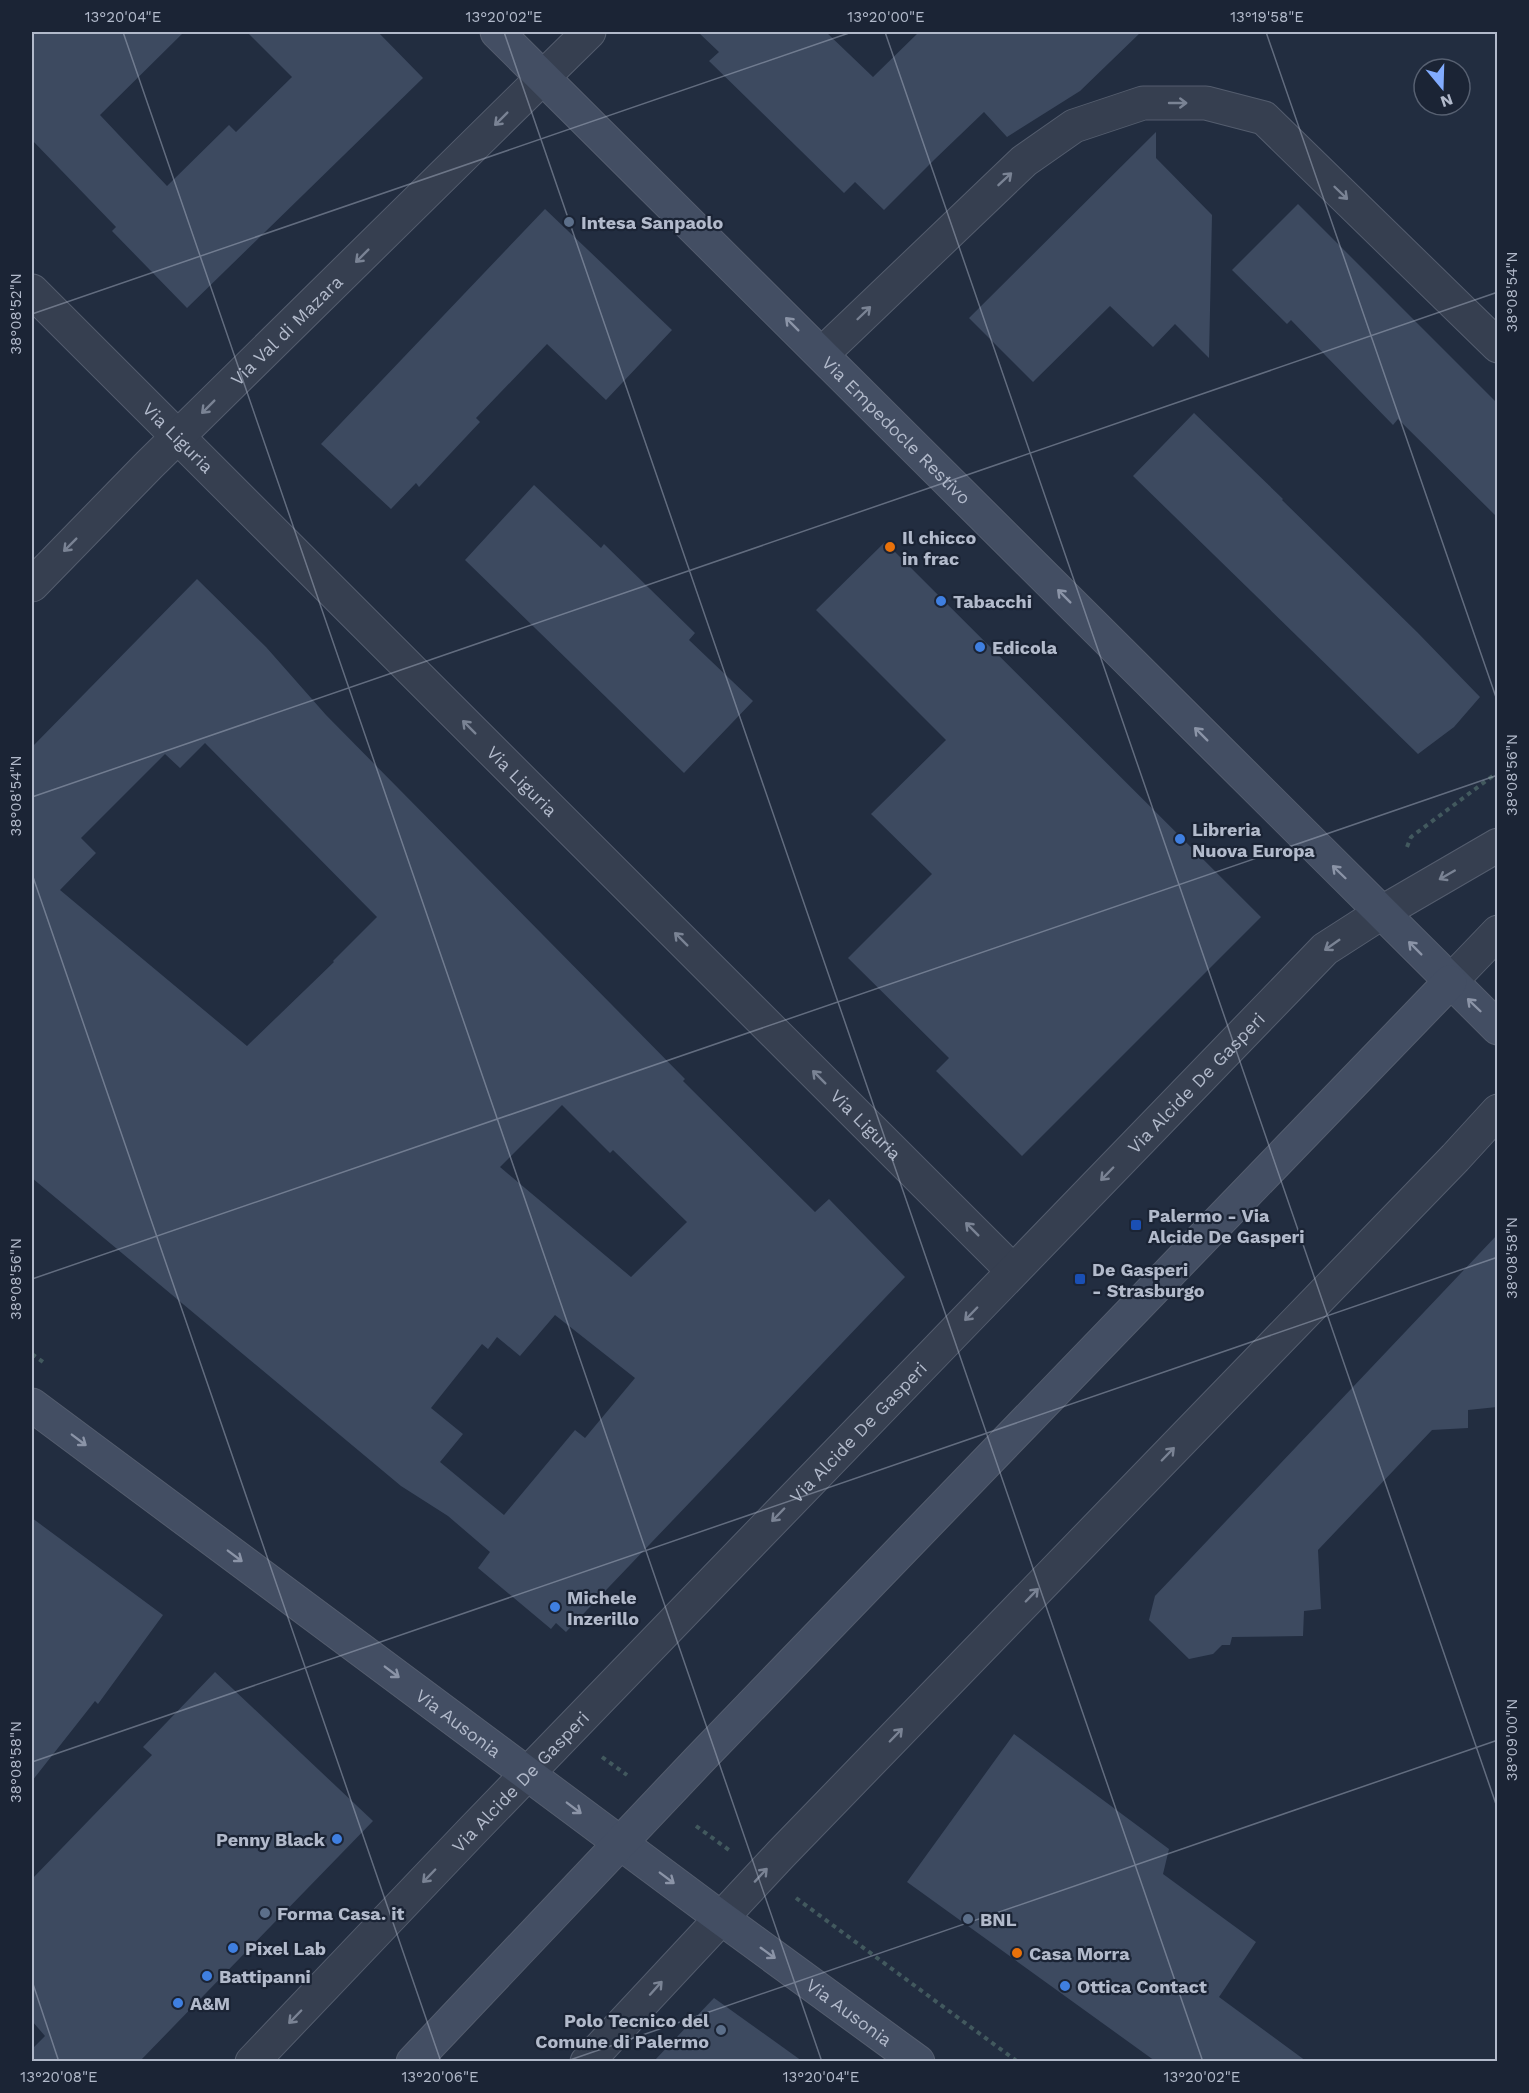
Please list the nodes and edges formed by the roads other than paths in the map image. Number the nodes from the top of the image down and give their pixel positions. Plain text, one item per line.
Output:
1 (497, 32) edge
2 (589, 32) edge
3 (542, 78) junction
4 (32, 291) edge
5 (1497, 346) edge
6 (822, 354) junction
7 (178, 438) junction
8 (32, 585) edge
9 (1497, 845) edge
10 (1381, 913) junction
11 (1497, 932) edge
12 (1450, 982) junction
13 (1497, 1028) edge
14 (1497, 1111) edge
15 (1013, 1271) junction
16 (32, 1405) edge
17 (528, 1773) junction
18 (621, 1843) junction
19 (721, 1918) junction
20 (252, 2061) edge
21 (414, 2061) edge
22 (587, 2061) edge
23 (918, 2061) edge

1 - 3 street, Via Empedocle Restivo
2 - 3 street, Via Val di Mazara
6 -> 3 street, Via Empedocle Restivo
3 -> 7 street, Via Val di Mazara
4 - 7 street, Via Liguria
6 -> 5 street
10 -> 6 street, Via Empedocle Restivo
7 -> 8 street, Via Val di Mazara
15 -> 7 street, Via Liguria
9 -> 10 street, Via Alcide De Gasperi
12 -> 10 street, Via Empedocle Restivo
10 -> 15 street, Via Alcide De Gasperi
11 - 12 street
13 -> 12 street, Via Empedocle Restivo
12 - 18 street
19 -> 14 street
15 -> 17 street, Via Alcide De Gasperi
16 -> 17 street, Via Ausonia
17 -> 18 street, Via Ausonia
17 -> 20 street, Via Alcide De Gasperi
18 -> 19 street, Via Ausonia
18 - 21 street
22 -> 19 street
19 -> 23 street, Via Ausonia

